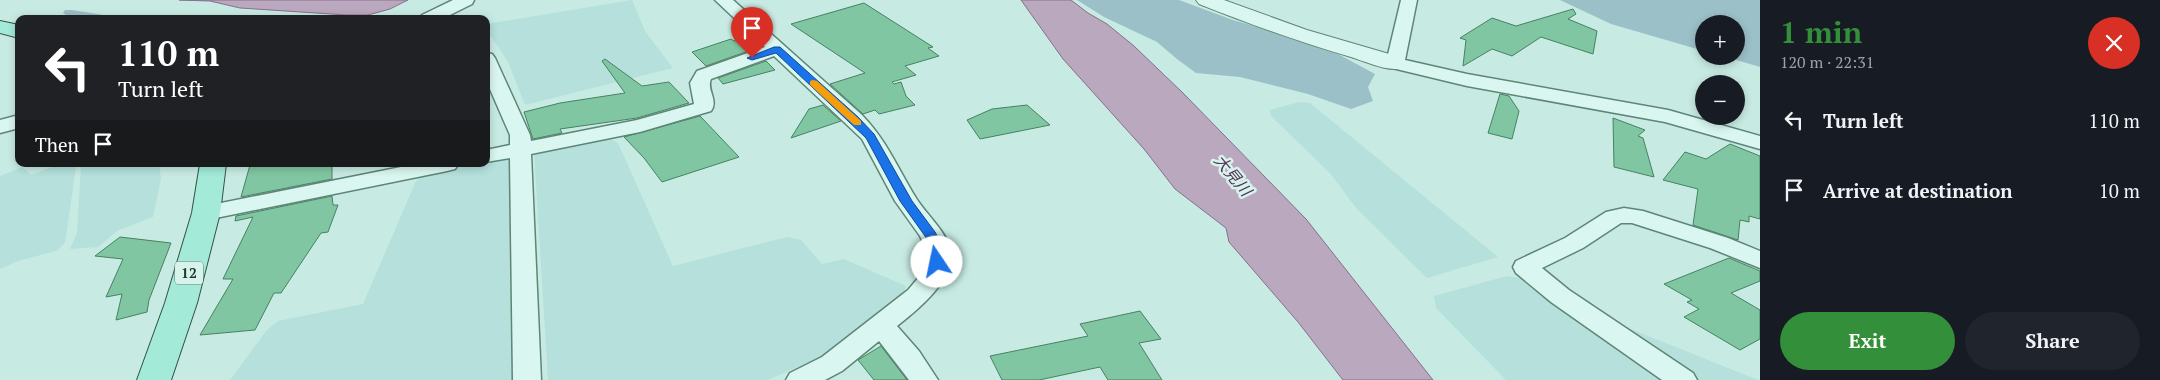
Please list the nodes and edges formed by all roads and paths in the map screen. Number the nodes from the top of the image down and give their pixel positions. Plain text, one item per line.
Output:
1 (723, 0) edge
2 (1206, 0) edge
3 (1409, 0) edge
4 (462, 2) edge
5 (436, 15) edge
6 (465, 15) edge
7 (0, 27) edge
8 (15, 31) edge
9 (777, 49) junction
10 (1395, 63) junction
11 (490, 67) edge
12 (15, 122) edge
13 (0, 127) edge
14 (1760, 144) edge
15 (521, 149) junction
16 (490, 155) edge
17 (213, 167) edge
18 (431, 167) edge
19 (206, 213) junction
20 (1760, 260) edge
21 (879, 326) junction
22 (154, 380) edge
23 (527, 380) edge
24 (800, 380) edge
25 (924, 380) edge
26 (1683, 380) edge

1 - 9 street
2 - 10 street
3 - 10 street
4 - 5 street
4 - 6 street
7 - 8 main road
9 - 15 street
9 - 21 street
10 - 14 street
11 - 15 street
12 - 13 street
15 - 16 street
15 - 23 street
17 - 19 main road, 12
18 - 19 street
19 - 22 main road, 12
20 - 26 street
21 - 24 street
21 - 25 street

